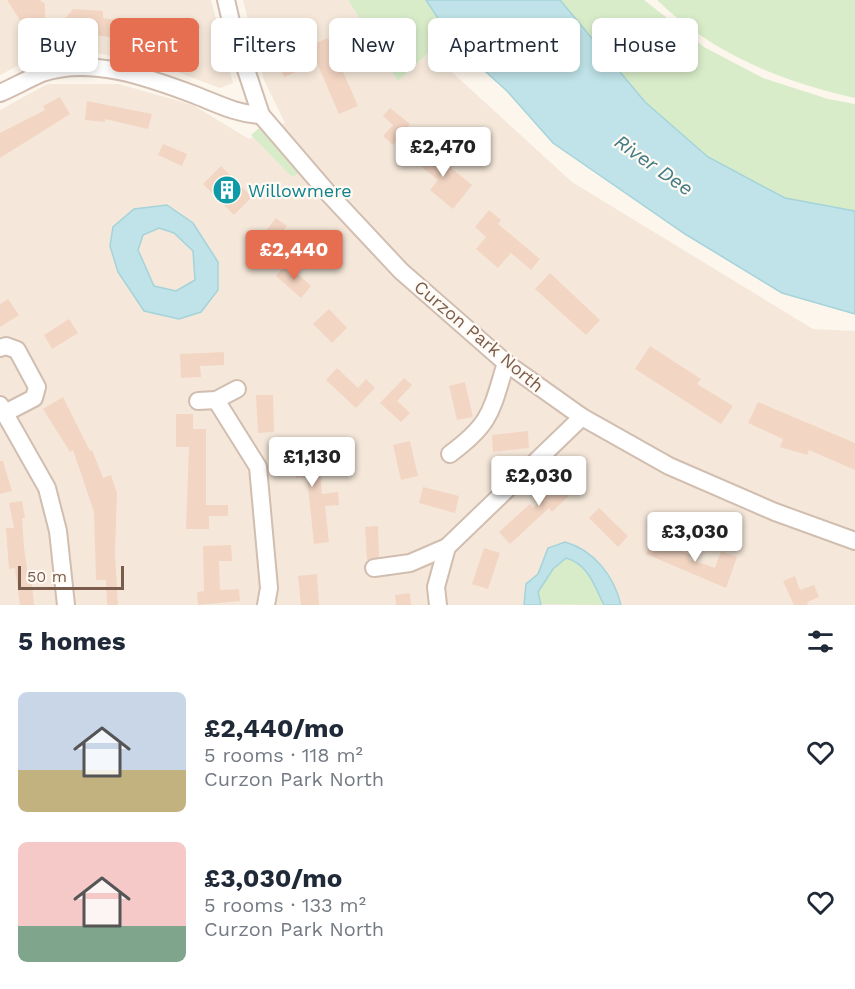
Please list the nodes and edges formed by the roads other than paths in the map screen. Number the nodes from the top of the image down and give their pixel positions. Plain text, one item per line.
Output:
1 (226, 0) edge
2 (0, 93) edge
3 (261, 115) junction
4 (0, 348) edge
5 (506, 363) junction
6 (237, 389) dead end
7 (216, 400) junction
8 (198, 401) dead end
9 (2, 409) edge
10 (582, 417) junction
11 (450, 454) dead end
12 (855, 541) edge
13 (447, 547) junction
14 (374, 568) dead end
15 (66, 605) edge
16 (266, 605) edge
17 (438, 605) edge

1 - 3 street, Curzon Park North
2 - 3 street
3 - 5 street, Curzon Park North
4 - 9 street
5 - 10 street, Curzon Park North
5 - 11 street
6 - 7 street
7 - 8 street
7 - 16 street
9 - 15 street
10 - 12 street, Curzon Park North
10 - 13 street
13 - 14 street
13 - 17 street

